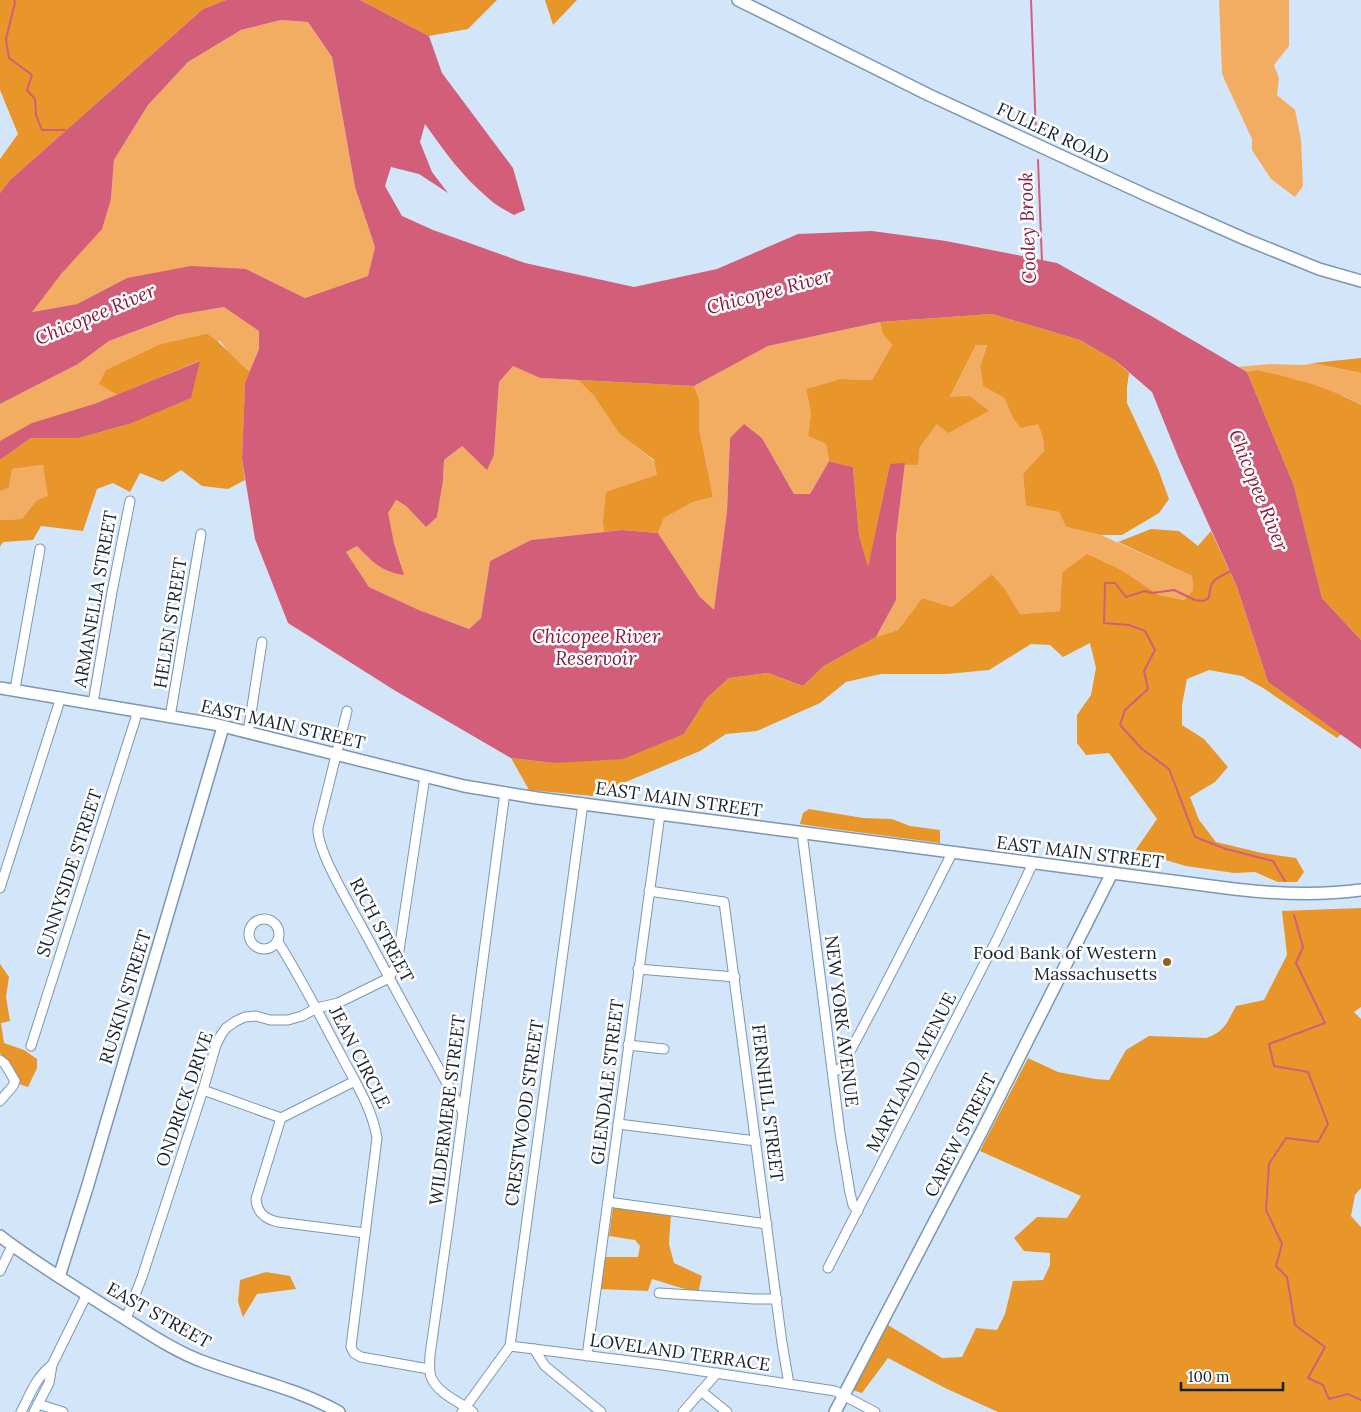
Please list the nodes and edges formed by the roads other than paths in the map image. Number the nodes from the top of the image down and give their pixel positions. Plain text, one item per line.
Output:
1 (738, 0) edge
2 (1360, 278) edge
3 (130, 501) dead end
4 (201, 534) dead end
5 (40, 549) dead end
6 (262, 642) dead end
7 (0, 688) edge
8 (14, 689) junction
9 (61, 698) junction
10 (93, 703) junction
11 (138, 711) junction
12 (347, 712) dead end
13 (170, 717) junction
14 (223, 727) junction
15 (248, 733) junction
16 (336, 754) junction
17 (425, 776) junction
18 (505, 792) junction
19 (583, 804) junction
20 (660, 814) junction
21 (802, 833) junction
22 (952, 852) junction
23 (1033, 863) junction
24 (1112, 874) junction
25 (0, 888) edge
26 (1361, 890) edge
27 (649, 891) junction
28 (278, 942) dead end
29 (638, 969) junction
30 (735, 977) junction
31 (389, 978) junction
32 (317, 1008) junction
33 (628, 1045) junction
34 (31, 1046) dead end
35 (664, 1049) dead end
36 (0, 1060) edge
37 (833, 1072) junction
38 (355, 1081) junction
39 (203, 1090) junction
40 (0, 1101) edge
41 (463, 1112) junction
42 (281, 1118) junction
43 (618, 1124) junction
44 (756, 1142) junction
45 (608, 1202) junction
46 (858, 1211) junction
47 (767, 1224) junction
48 (365, 1233) junction
49 (0, 1236) edge
50 (12, 1246) junction
51 (828, 1268) dead end
52 (0, 1271) edge
53 (59, 1277) junction
54 (659, 1293) dead end
55 (87, 1294) junction
56 (777, 1298) junction
57 (126, 1319) junction
58 (510, 1346) junction
59 (534, 1349) junction
60 (587, 1356) junction
61 (52, 1365) junction
62 (429, 1369) junction
63 (716, 1373) junction
64 (789, 1384) junction
65 (701, 1391) junction
66 (844, 1396) junction
67 (36, 1408) edge
68 (467, 1410) edge
69 (22, 1412) edge
70 (63, 1412) edge
71 (339, 1412) edge
72 (601, 1412) edge
73 (682, 1412) edge
74 (727, 1412) edge
75 (835, 1412) edge
76 (875, 1412) edge

1 - 2 main road, FULLER ROAD
3 - 10 street, ARMANELLA STREET
4 - 13 street, HELEN STREET
5 - 8 street
6 - 15 street
7 - 8 main road, EAST MAIN STREET
8 - 9 main road, EAST MAIN STREET
9 - 10 main road, EAST MAIN STREET
9 - 25 street
10 - 11 main road, EAST MAIN STREET
11 - 13 main road, EAST MAIN STREET
11 - 34 street, SUNNYSIDE STREET
12 - 16 street, RICH STREET
13 - 14 main road, EAST MAIN STREET
14 - 15 main road, EAST MAIN STREET
14 - 53 main road, RUSKIN STREET
15 - 16 main road, EAST MAIN STREET
16 - 17 main road, EAST MAIN STREET
16 - 31 street, RICH STREET
17 - 18 main road, EAST MAIN STREET
17 - 31 street
18 - 19 main road, EAST MAIN STREET
18 - 41 street, WILDERMERE STREET
19 - 20 main road, EAST MAIN STREET
19 - 58 street, CRESTWOOD STREET
20 - 21 main road, EAST MAIN STREET
20 - 27 street, GLENDALE STREET
21 - 22 main road, EAST MAIN STREET
21 - 37 street, NEW YORK AVENUE
22 - 23 main road, EAST MAIN STREET
22 - 37 street
23 - 24 main road, EAST MAIN STREET
23 - 46 street, MARYLAND AVENUE
24 - 26 main road, EAST MAIN STREET
24 - 66 main road, CAREW STREET
27 - 29 street, GLENDALE STREET
27 - 30 street, FERNHILL STREET
28 - 32 street, JEAN CIRCLE
29 - 30 street
29 - 33 street, GLENDALE STREET
30 - 44 street, FERNHILL STREET
31 - 32 street, ONDRICK DRIVE
31 - 41 street, RICH STREET
32 - 38 street, JEAN CIRCLE
32 - 39 street, ONDRICK DRIVE
33 - 35 street
33 - 43 street, GLENDALE STREET
36 - 40 street
37 - 46 street, NEW YORK AVENUE
38 - 42 street
38 - 48 street, JEAN CIRCLE
39 - 42 street
39 - 57 street, ONDRICK DRIVE
41 - 62 street, WILDERMERE STREET
42 - 48 street
43 - 44 street
43 - 45 street, GLENDALE STREET
44 - 47 street, FERNHILL STREET
45 - 47 street
45 - 60 street, GLENDALE STREET
46 - 51 street, MARYLAND AVENUE
47 - 56 street, FERNHILL STREET
48 - 62 street, JEAN CIRCLE
49 - 50 main road, EAST STREET
50 - 52 street
50 - 53 main road, EAST STREET
53 - 55 main road, EAST STREET
54 - 56 street
55 - 57 main road, EAST STREET
55 - 61 street
56 - 64 street, FERNHILL STREET
57 - 71 main road, EAST STREET
58 - 59 street, LOVELAND TERRACE
58 - 68 street, CRESTWOOD STREET
59 - 60 street, LOVELAND TERRACE
59 - 72 street
60 - 63 street, LOVELAND TERRACE
61 - 67 street
61 - 69 street
62 - 68 street
63 - 64 street, LOVELAND TERRACE
63 - 65 street
64 - 66 street, LOVELAND TERRACE
65 - 73 street
65 - 74 street
66 - 75 main road, CAREW STREET
66 - 76 street, LOVELAND TERRACE
67 - 70 street

